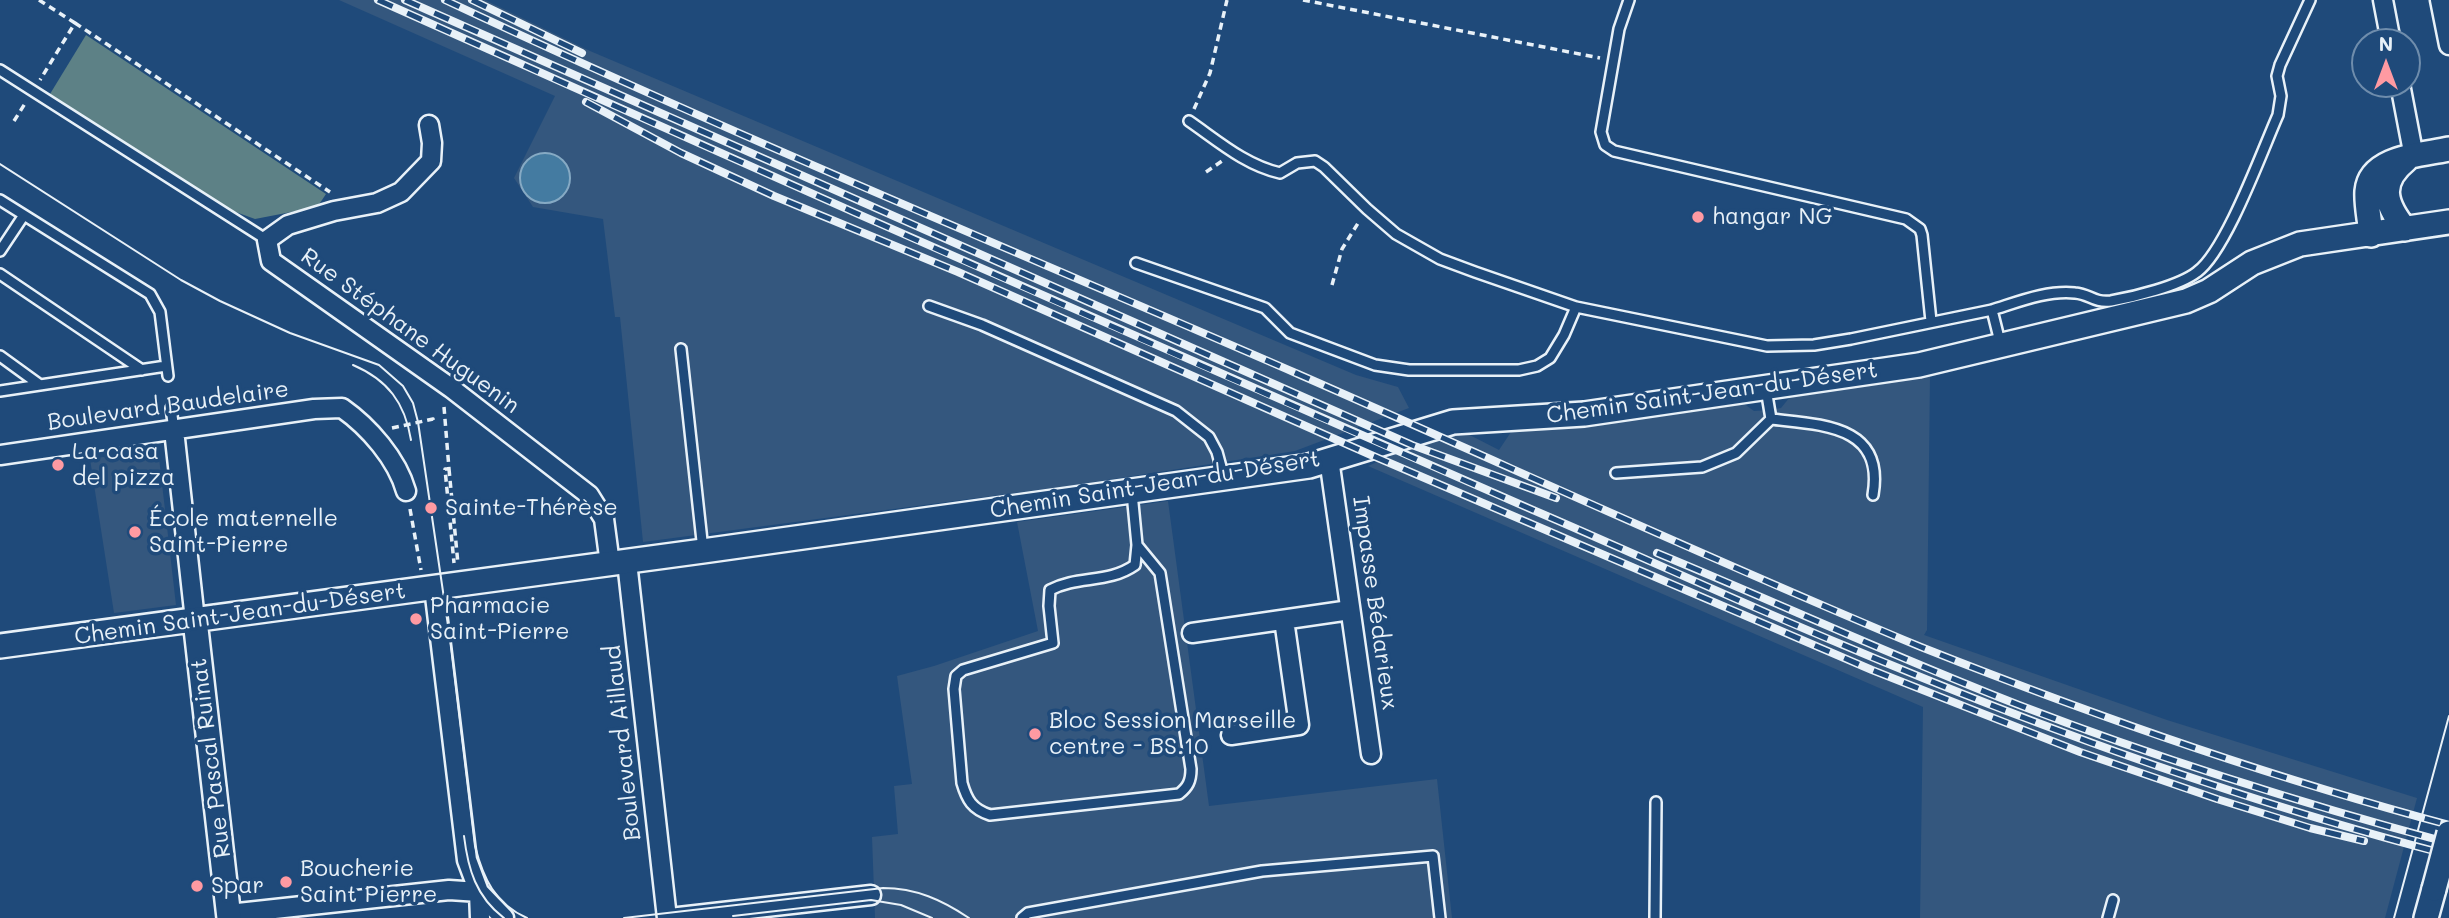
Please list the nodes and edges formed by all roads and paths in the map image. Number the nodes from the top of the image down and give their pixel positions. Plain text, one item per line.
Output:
1 (39, 0) edge
2 (1227, 0) edge
3 (1303, 0) edge
4 (1629, 0) edge
5 (2310, 0) edge
6 (2383, 0) edge
7 (2440, 0) edge
8 (75, 23) junction
9 (2389, 28) edge
10 (2449, 45) edge
11 (1614, 61) junction
12 (0, 70) edge
13 (33, 91) junction
14 (2402, 98) edge
15 (14, 121) dead end
16 (1189, 121) joint
17 (429, 125) dead end
18 (2449, 149) edge
19 (2412, 158) junction
20 (0, 200) edge
21 (353, 207) junction
22 (1367, 209) junction
23 (23, 215) junction
24 (2449, 222) edge
25 (2405, 229) junction
26 (2371, 235) junction
27 (267, 240) junction
28 (0, 251) edge
29 (1136, 263) dead end
30 (0, 274) edge
31 (1332, 285) dead end
32 (929, 306) dead end
33 (1576, 307) junction
34 (1992, 310) junction
35 (1931, 321) junction
36 (2001, 346) junction
37 (681, 349) dead end
38 (0, 356) edge
39 (142, 370) junction
40 (40, 385) junction
41 (451, 388) junction
42 (1766, 389) junction
43 (0, 391) edge
44 (172, 408) dead end
45 (1771, 419) junction
46 (434, 425) dead end
47 (174, 430) junction
48 (369, 432) junction
49 (0, 454) edge
50 (1329, 459) junction
51 (449, 469) junction
52 (1616, 472) dead end
53 (1224, 478) junction
54 (1132, 489) junction
55 (406, 491) joint
56 (1873, 495) dead end
57 (1137, 545) junction
58 (703, 551) junction
59 (618, 563) junction
60 (458, 573) junction
61 (430, 589) junction
62 (1350, 610) junction
63 (195, 620) junction
64 (1284, 620) junction
65 (1192, 633) dead end
66 (0, 646) edge
67 (1231, 735) dead end
68 (1371, 754) dead end
69 (1656, 802) dead end
70 (2449, 833) edge
71 (479, 892) junction
72 (871, 895) dead end
73 (2113, 900) dead end
74 (229, 916) edge
75 (1028, 916) edge
76 (480, 918) edge
77 (504, 918) edge
78 (669, 918) edge
79 (1440, 918) edge
80 (1655, 918) edge
81 (2108, 918) edge
82 (2426, 918) edge

1 - 8 path
2 - 16 path
3 - 11 path
4 - 11 lane
5 - 34 lane
6 - 9 street
7 - 10 street
8 - 13 path
8 - 21 path
11 - 35 lane
12 - 13 lane
13 - 15 path
13 - 27 lane
14 - 19 street
16 - 22 lane
17 - 21 street, Rue Stéphane Huguenin
18 - 19 street
19 - 25 street
19 - 26 street
20 - 23 lane
21 - 27 street, Rue Stéphane Huguenin
22 - 31 path
22 - 33 lane
23 - 28 lane
23 - 39 lane
24 - 25 street, Chemin Saint-Jean-du-Désert
25 - 26 street, Chemin Saint-Jean-du-Désert
26 - 36 street, Chemin Saint-Jean-du-Désert
27 - 41 street, Rue Stéphane Huguenin
29 - 33 lane
30 - 39 lane
32 - 53 lane
33 - 35 lane
34 - 35 lane
34 - 36 lane
36 - 42 street, Chemin Saint-Jean-du-Désert
37 - 58 lane
38 - 40 lane
39 - 40 lane
40 - 43 lane
41 - 51 path
41 - 59 street, Rue Stéphane Huguenin
42 - 45 lane
42 - 50 street, Chemin Saint-Jean-du-Désert
44 - 47 lane
45 - 52 lane
45 - 56 lane
46 - 48 path
47 - 48 street, Boulevard Baudelaire
47 - 49 street, Boulevard Baudelaire
47 - 63 street, Rue Pascal Ruinat
48 - 55 street
50 - 53 street, Chemin Saint-Jean-du-Désert
50 - 62 street, Impasse Bédarieux
51 - 60 path
51 - 60 path
53 - 54 street, Chemin Saint-Jean-du-Désert
54 - 57 lane
54 - 58 street, Chemin Saint-Jean-du-Désert
55 - 61 path
57 - 57 lane
58 - 59 street, Chemin Saint-Jean-du-Désert
59 - 60 street, Chemin Saint-Jean-du-Désert
59 - 78 street, Boulevard Aillaud
60 - 61 street, Chemin Saint-Jean-du-Désert
61 - 63 street, Chemin Saint-Jean-du-Désert
61 - 71 street
62 - 64 street
62 - 68 street, Impasse Bédarieux
63 - 66 street, Chemin Saint-Jean-du-Désert
63 - 74 street, Rue Pascal Ruinat
64 - 65 street
64 - 67 street
69 - 80 lane
70 - 82 street, bridge
71 - 74 street
71 - 76 street
71 - 77 street
72 - 78 street
73 - 81 lane
75 - 79 lane

